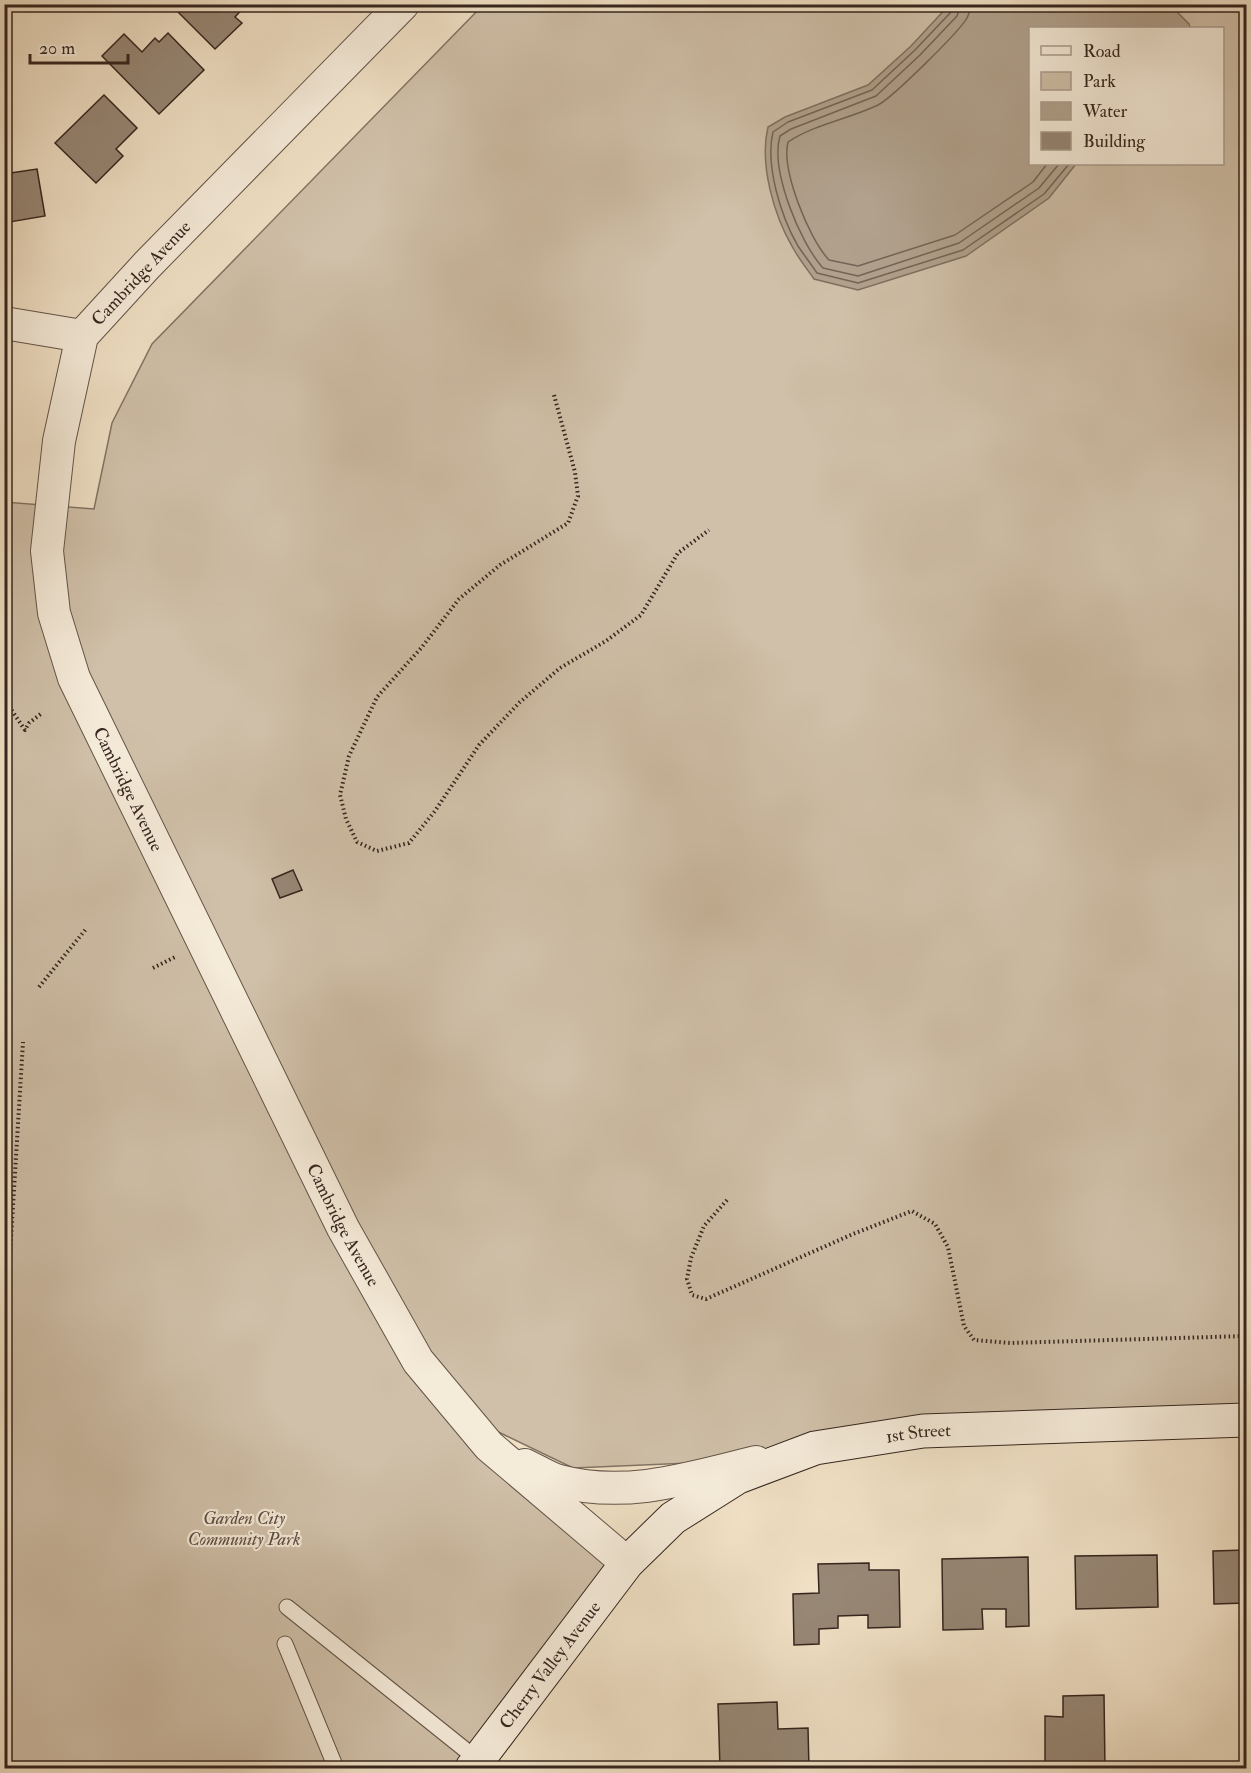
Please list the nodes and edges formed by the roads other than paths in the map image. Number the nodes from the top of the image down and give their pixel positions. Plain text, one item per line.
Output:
1 (403, 4) edge
2 (4, 323) edge
3 (82, 336) junction
4 (1246, 1419) edge
5 (489, 1446) junction
6 (815, 1448) junction
7 (627, 1563) junction
8 (287, 1607) dead end
9 (285, 1644) dead end
10 (475, 1764) edge
11 (336, 1768) edge

1 - 3 street, Cambridge Avenue
2 - 3 street
3 - 5 street, Cambridge Avenue
4 - 6 street, 1st Street
5 - 6 street
5 - 7 street, Cambridge Avenue
6 - 7 street, 1st Street
7 - 10 street, Cherry Valley Avenue
8 - 10 lane
9 - 11 lane

